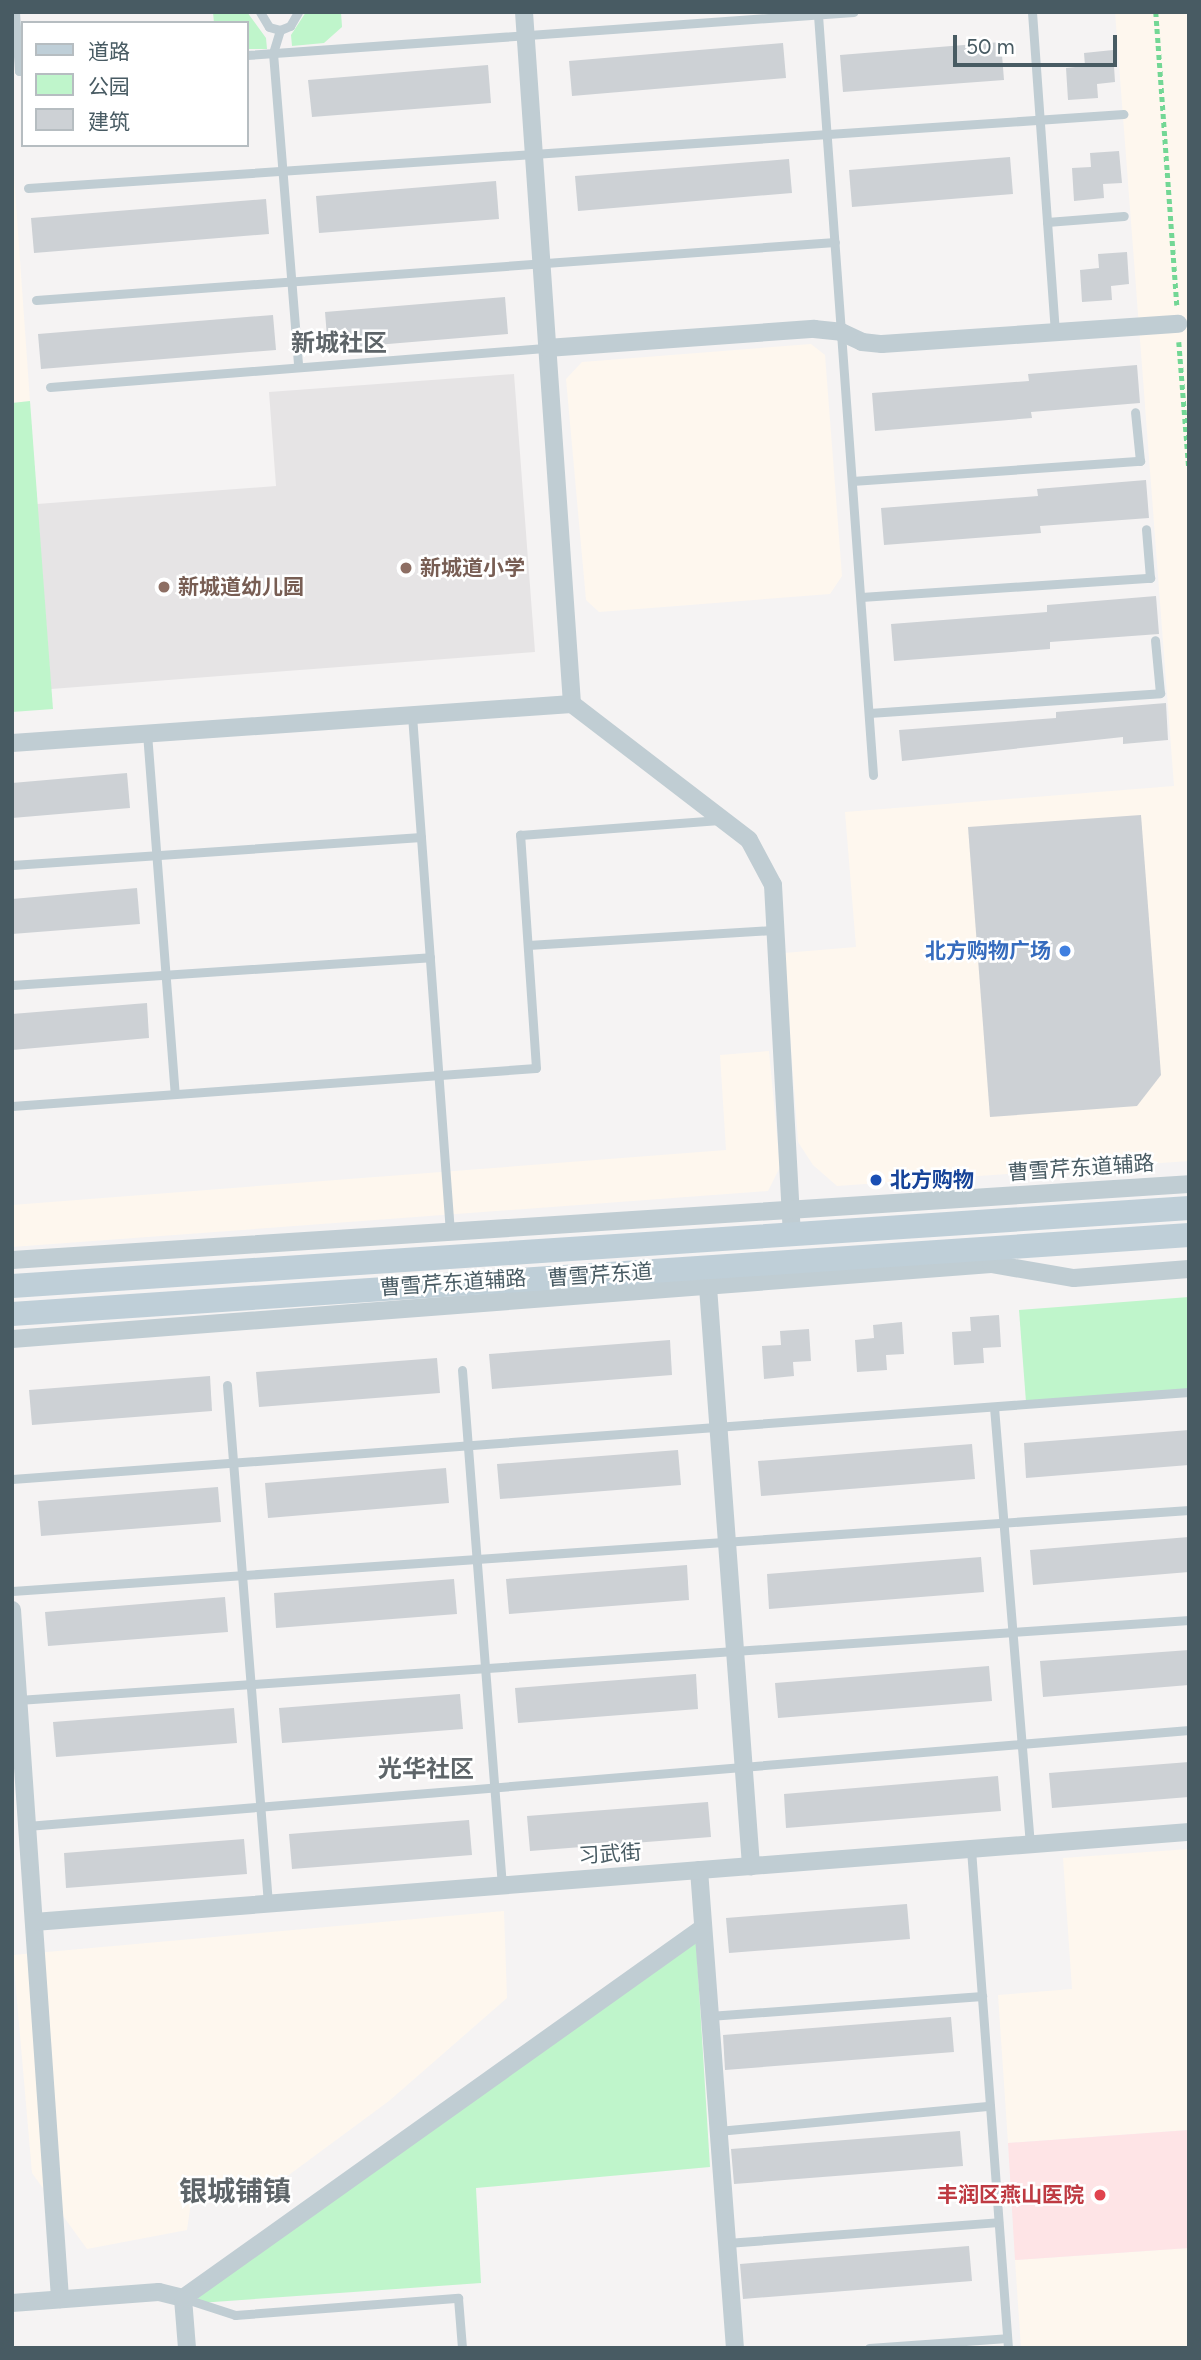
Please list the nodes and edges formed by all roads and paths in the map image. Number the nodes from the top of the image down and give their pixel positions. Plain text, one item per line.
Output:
1 (15, 12) edge
2 (260, 12) edge
3 (298, 12) edge
4 (524, 12) edge
5 (853, 12) edge
6 (1032, 12) edge
7 (1156, 12) edge
8 (818, 15) junction
9 (280, 30) junction
10 (525, 36) junction
11 (273, 53) junction
12 (248, 55) edge
13 (21, 71) edge
14 (1124, 114) dead end
15 (1038, 120) junction
16 (827, 134) junction
17 (533, 154) junction
18 (282, 171) junction
19 (28, 188) dead end
20 (1124, 216) dead end
21 (1046, 222) junction
22 (835, 242) junction
23 (541, 263) junction
24 (291, 281) junction
25 (36, 300) dead end
26 (1178, 324) junction
27 (841, 332) junction
28 (1055, 332) junction
29 (547, 348) junction
30 (298, 368) junction
31 (50, 387) dead end
32 (1135, 412) dead end
33 (1189, 470) edge
34 (852, 481) junction
35 (1146, 529) dead end
36 (861, 597) junction
37 (1155, 640) dead end
38 (572, 704) junction
39 (869, 713) junction
40 (412, 715) junction
41 (146, 733) junction
42 (12, 743) edge
43 (873, 775) dead end
44 (723, 820) junction
45 (421, 837) junction
46 (156, 855) junction
47 (12, 865) edge
48 (776, 930) junction
49 (528, 945) junction
50 (430, 957) junction
51 (165, 975) junction
52 (12, 985) edge
53 (438, 1074) junction
54 (175, 1094) junction
55 (12, 1106) edge
56 (1189, 1184) edge
57 (1189, 1208) edge
58 (789, 1209) junction
59 (450, 1232) junction
60 (792, 1234) junction
61 (1189, 1235) edge
62 (12, 1260) edge
63 (1189, 1269) edge
64 (12, 1286) edge
65 (708, 1287) junction
66 (12, 1314) edge
67 (12, 1339) edge
68 (462, 1370) dead end
69 (228, 1385) dead end
70 (1189, 1392) edge
71 (994, 1407) junction
72 (719, 1427) junction
73 (468, 1446) junction
74 (233, 1463) junction
75 (12, 1479) edge
76 (1189, 1510) edge
77 (1003, 1523) junction
78 (727, 1542) junction
79 (477, 1559) junction
80 (242, 1576) junction
81 (12, 1591) edge
82 (12, 1611) edge
83 (1189, 1620) edge
84 (1012, 1632) junction
85 (735, 1651) junction
86 (485, 1668) junction
87 (250, 1684) junction
88 (18, 1700) junction
89 (1189, 1730) edge
90 (1022, 1744) junction
91 (744, 1766) junction
92 (494, 1787) junction
93 (260, 1807) junction
94 (27, 1826) junction
95 (1189, 1832) edge
96 (1030, 1844) junction
97 (971, 1849) junction
98 (751, 1866) junction
99 (699, 1870) junction
100 (502, 1886) junction
101 (268, 1904) junction
102 (34, 1922) junction
103 (702, 1929) junction
104 (982, 1996) junction
105 (709, 2016) junction
106 (990, 2106) junction
107 (718, 2131) junction
108 (998, 2222) junction
109 (727, 2243) junction
110 (183, 2298) junction
111 (60, 2299) junction
112 (12, 2303) edge
113 (1007, 2343) edge
114 (187, 2348) edge
115 (462, 2348) edge
116 (735, 2348) edge
117 (869, 2348) edge

1 - 13 lane
2 - 9 lane
3 - 9 lane
4 - 10 street
5 - 8 lane
6 - 15 lane
7 - 26 path
8 - 10 lane
8 - 16 lane
9 - 11 lane
10 - 11 lane
10 - 17 street
11 - 12 lane
11 - 18 lane
14 - 15 lane
15 - 16 lane
15 - 21 lane
16 - 17 lane
16 - 22 lane
17 - 18 lane
17 - 23 street
18 - 19 lane
18 - 24 lane
20 - 21 lane
21 - 28 lane
22 - 23 lane
22 - 27 lane
23 - 24 lane
23 - 29 street
24 - 25 lane
24 - 30 lane
26 - 28 street
26 - 33 path
27 - 28 street
27 - 29 street
27 - 34 lane
29 - 30 lane
29 - 38 street
30 - 31 lane
32 - 34 lane
34 - 36 lane
35 - 36 lane
36 - 39 lane
37 - 39 lane
38 - 40 street
38 - 44 street
39 - 43 lane
40 - 41 street
40 - 45 lane
41 - 42 street
41 - 46 lane
44 - 48 street
44 - 49 lane
45 - 46 lane
45 - 50 lane
46 - 47 lane
46 - 51 lane
48 - 49 lane
48 - 58 street
49 - 53 lane
50 - 51 lane
50 - 53 lane
51 - 52 lane
51 - 54 lane
53 - 54 lane
53 - 59 lane
54 - 55 lane
56 - 58 street, 曹雪芹东道辅路
57 - 60 main road, 曹雪芹东道
58 - 59 street, 曹雪芹东道辅路
58 - 60 street
59 - 62 street, 曹雪芹东道辅路
60 - 64 main road, 曹雪芹东道
61 - 66 main road, 曹雪芹东道
63 - 65 street, 曹雪芹东道辅路
65 - 67 street, 曹雪芹东道辅路
65 - 72 street
68 - 73 lane
69 - 74 lane
70 - 71 lane
71 - 72 lane
71 - 77 lane
72 - 73 lane
72 - 78 street
73 - 74 lane
73 - 79 lane
74 - 75 lane
74 - 80 lane
76 - 77 lane
77 - 78 lane
77 - 84 lane
78 - 79 lane
78 - 85 street
79 - 80 lane
79 - 86 lane
80 - 81 lane
80 - 87 lane
82 - 88 street
83 - 84 lane
84 - 85 lane
84 - 90 lane
85 - 86 lane
85 - 91 street
86 - 87 lane
86 - 92 lane
87 - 88 lane
87 - 93 lane
88 - 94 street
89 - 90 lane
90 - 91 lane
90 - 96 lane
91 - 92 lane
91 - 98 street
92 - 93 lane
92 - 100 lane
93 - 94 lane
93 - 101 lane
94 - 102 street
95 - 96 street, 习武街
96 - 97 street, 习武街
97 - 98 street, 习武街
97 - 104 lane
98 - 99 street, 习武街
99 - 100 street, 习武街
99 - 103 street
100 - 101 street, 习武街
101 - 102 street, 习武街
102 - 111 street
103 - 105 street
103 - 110 street
104 - 105 lane
104 - 106 lane
105 - 107 street
106 - 107 lane
106 - 108 lane
107 - 109 street
108 - 109 lane
108 - 113 lane
109 - 116 street
110 - 111 street
110 - 114 street
110 - 115 lane
111 - 112 street
113 - 117 lane

